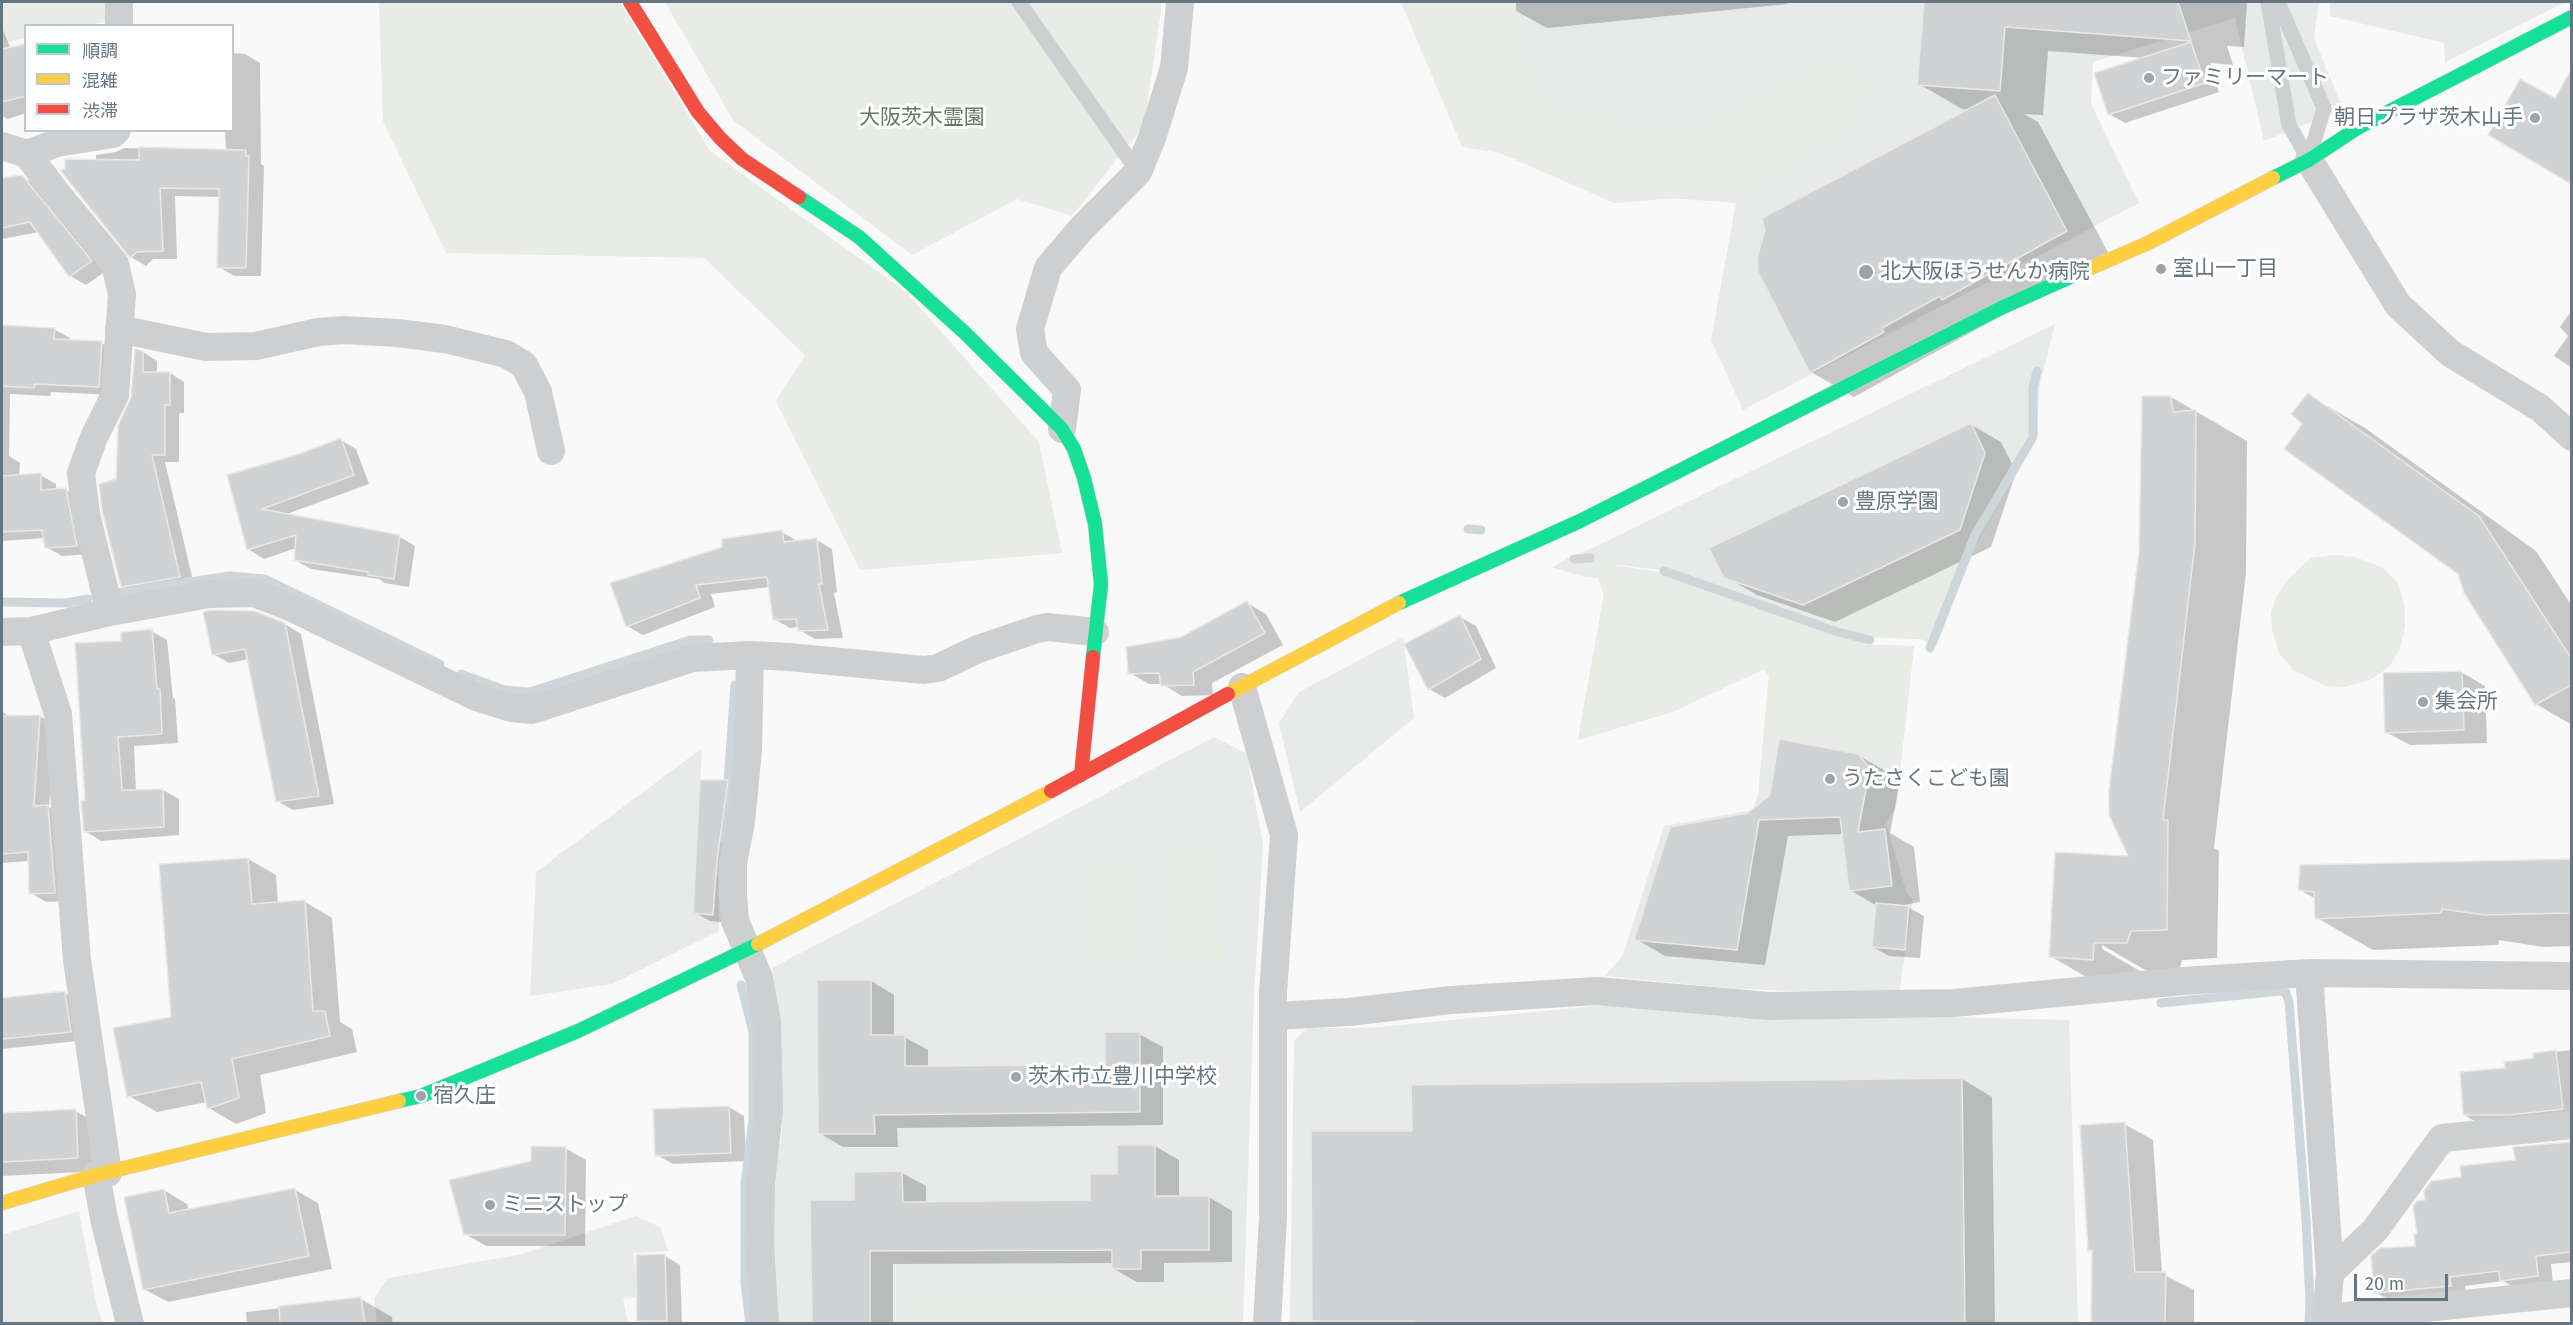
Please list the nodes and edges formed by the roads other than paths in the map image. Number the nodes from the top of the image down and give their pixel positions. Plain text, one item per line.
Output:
1 (118, 2) edge
2 (630, 2) edge
3 (1019, 2) edge
4 (1180, 2) edge
5 (2268, 2) edge
6 (2278, 2) edge
7 (2571, 17) edge
8 (119, 24) edge
9 (115, 132) edge
10 (14, 150) edge
11 (2309, 160) junction
12 (1138, 172) junction
13 (119, 330) junction
14 (1062, 429) junction
15 (2571, 437) edge
16 (551, 451) dead end
17 (110, 612) junction
18 (31, 631) junction
19 (2, 632) edge
20 (1095, 632) junction
21 (750, 655) junction
22 (1242, 687) junction
23 (1081, 775) junction
24 (747, 950) junction
25 (2309, 973) junction
26 (2571, 976) edge
27 (1273, 1016) junction
28 (2571, 1125) edge
29 (102, 1174) junction
30 (2, 1203) edge
31 (2330, 1273) junction
32 (2571, 1293) edge
33 (2327, 1321) edge
34 (130, 1323) edge
35 (765, 1323) edge
36 (1267, 1323) edge

1 - 8 street
2 - 14 street
3 - 12 lane
4 - 12 street
5 - 11 lane
6 - 11 lane
7 - 11 street
9 - 10 street
10 - 13 street
11 - 15 street
11 - 22 street
12 - 14 street
13 - 16 street
13 - 17 street
14 - 20 street
17 - 18 street
17 - 21 street
18 - 19 street
18 - 29 street
20 - 21 street
20 - 23 street
21 - 24 street
22 - 23 street
22 - 27 street
23 - 24 street
24 - 29 street
24 - 35 street
25 - 26 street
25 - 27 street
25 - 31 street
27 - 36 street
28 - 31 street
29 - 30 street
29 - 34 street
31 - 33 street
32 - 33 street

